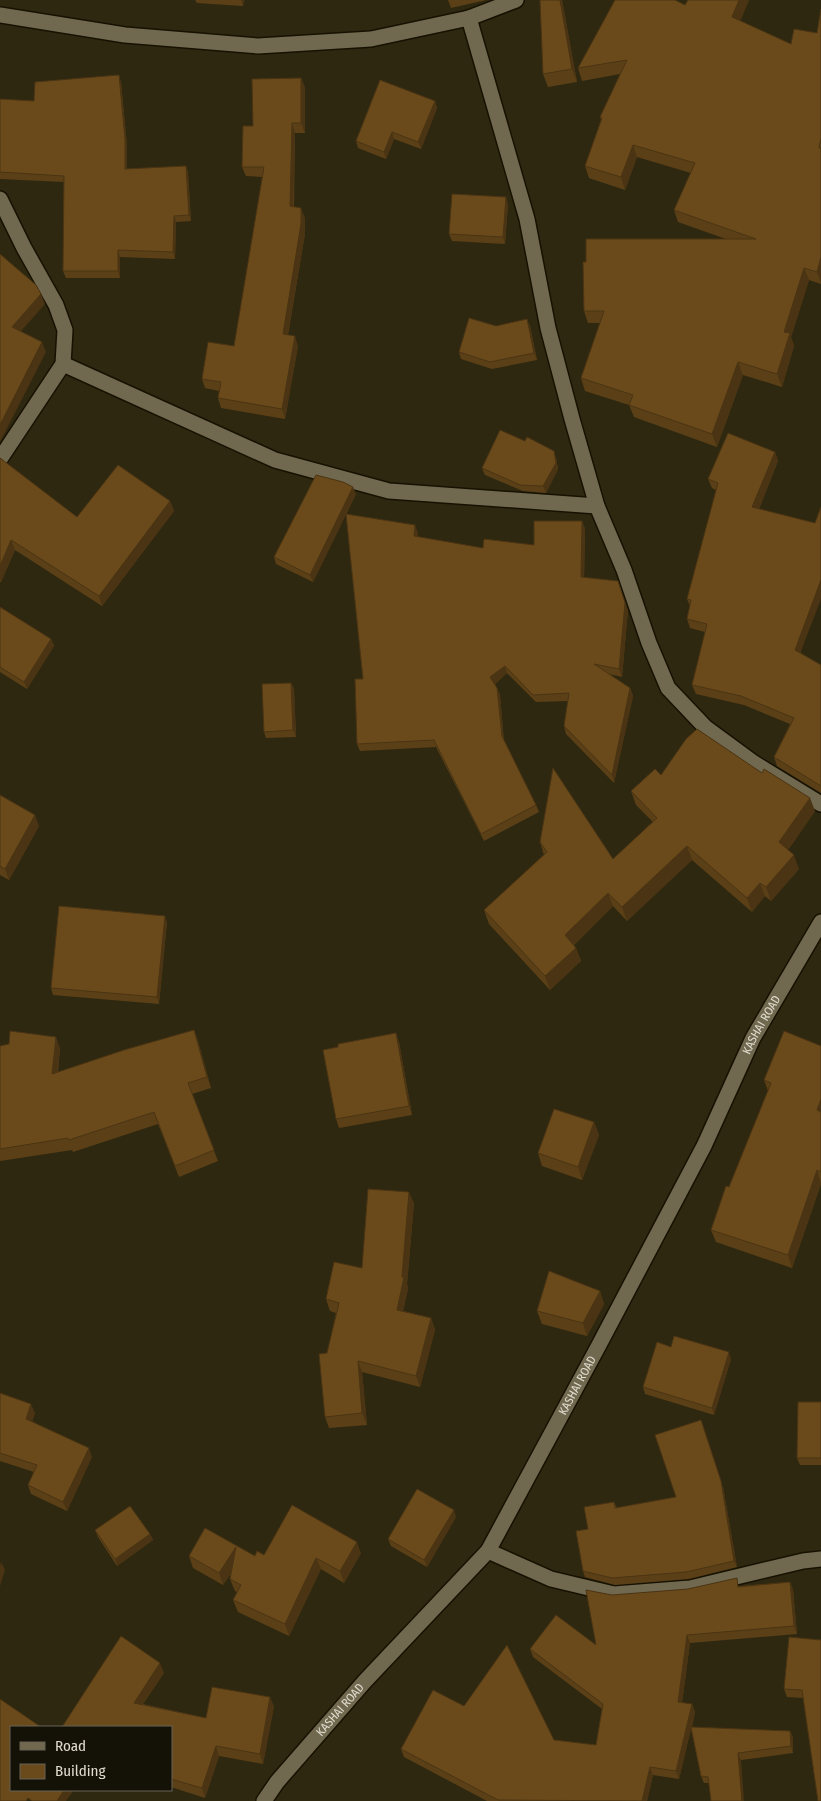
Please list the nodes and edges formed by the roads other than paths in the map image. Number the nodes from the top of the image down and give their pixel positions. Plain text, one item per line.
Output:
1 (516, 0) edge
2 (1, 18) edge
3 (469, 18) junction
4 (0, 199) edge
5 (63, 364) junction
6 (0, 459) edge
7 (597, 506) junction
8 (821, 804) edge
9 (821, 922) edge
10 (488, 1551) junction
11 (821, 1559) edge
12 (264, 1801) edge

1 - 3 street
2 - 3 street
3 - 7 street
4 - 5 street
5 - 6 street
5 - 7 street
7 - 8 street
9 - 10 street, KASHAI ROAD
10 - 11 street
10 - 12 street, KASHAI ROAD

